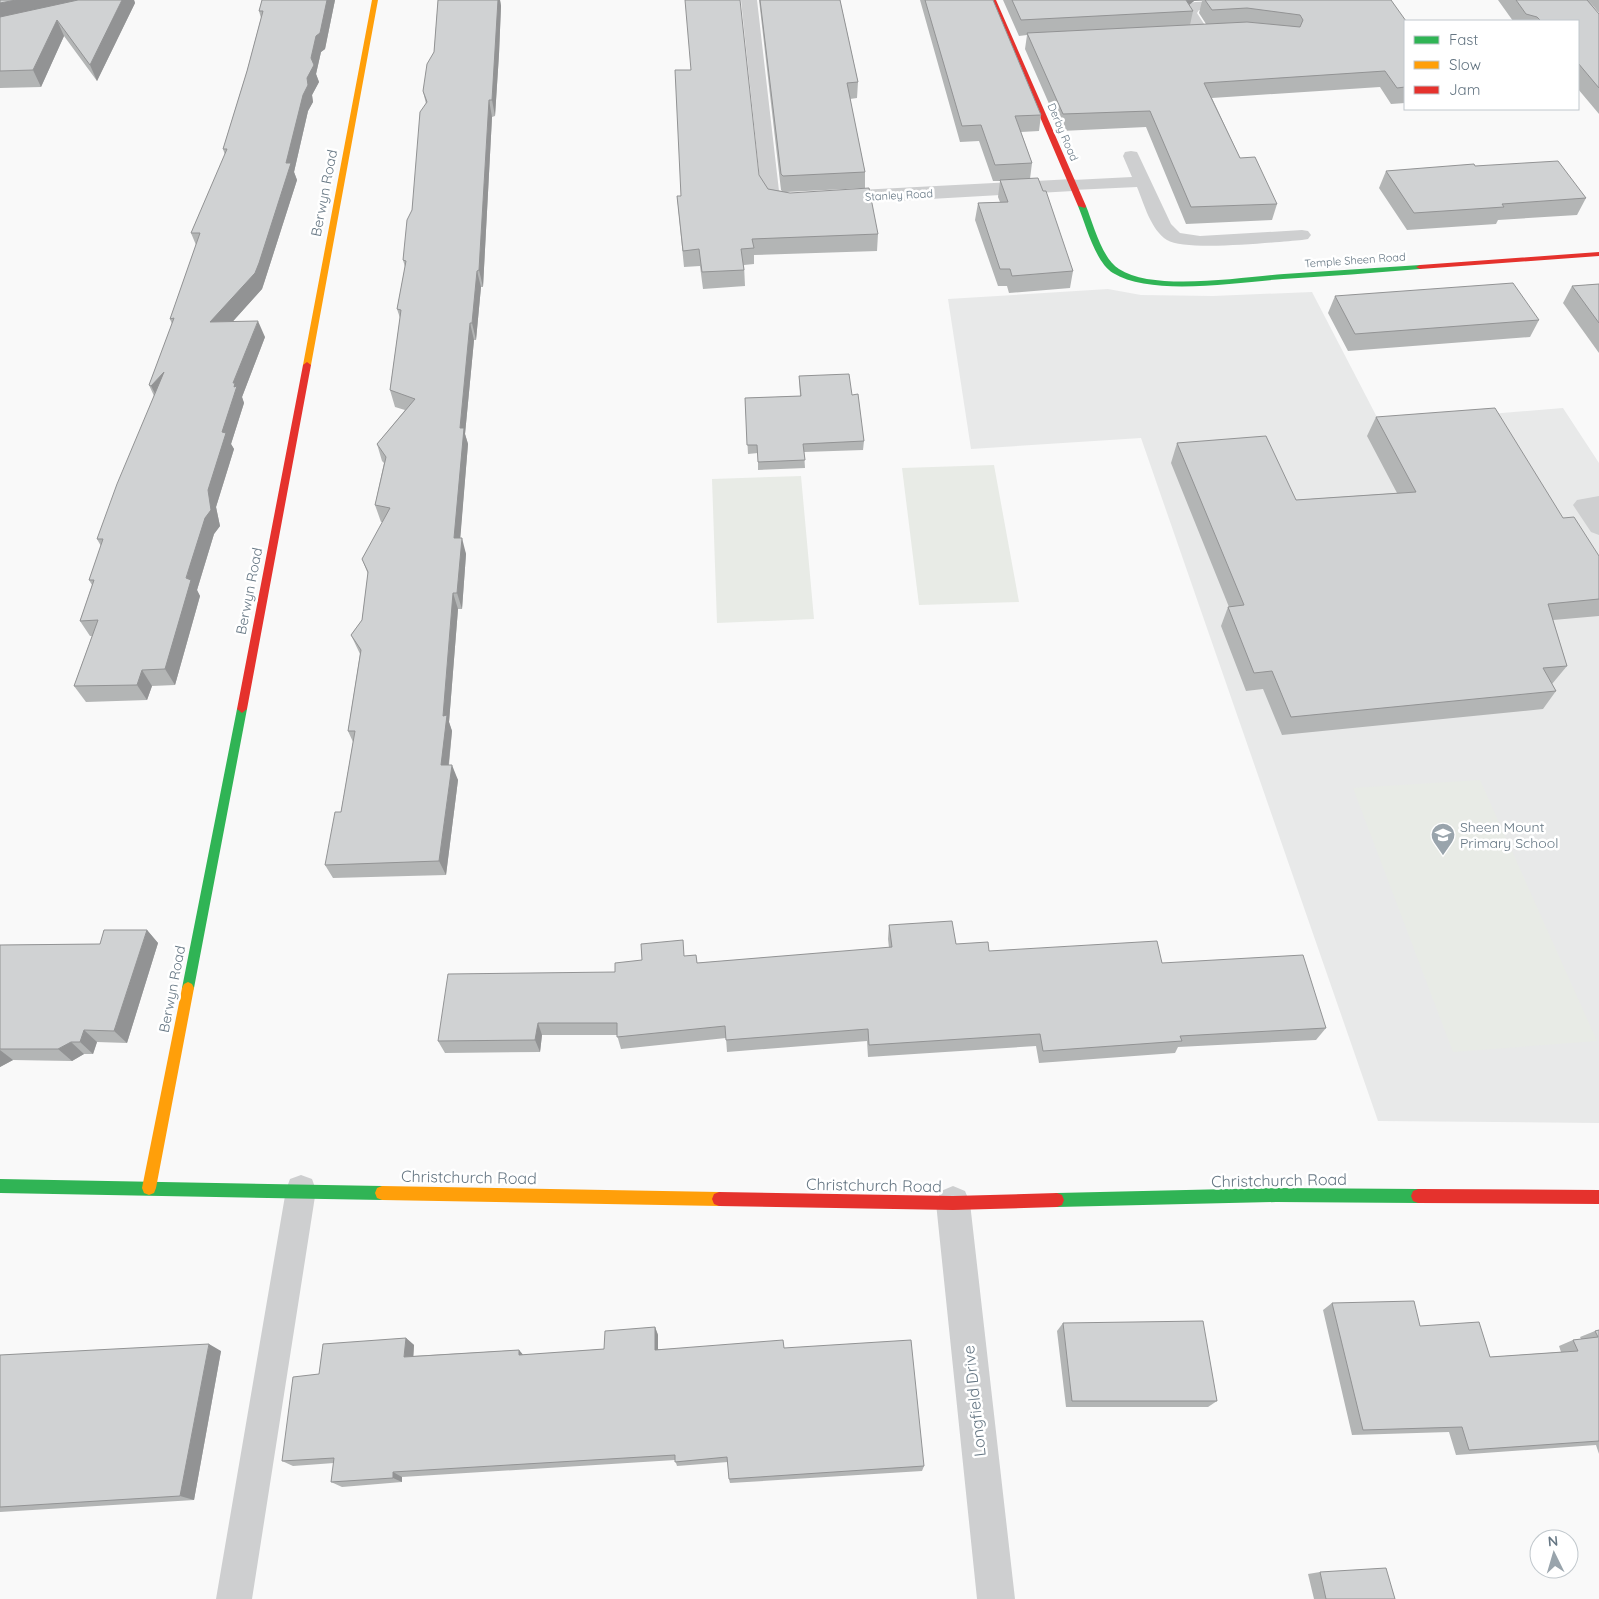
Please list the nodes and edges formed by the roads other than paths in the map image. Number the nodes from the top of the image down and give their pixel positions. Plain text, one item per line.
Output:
1 (375, 0) edge
2 (749, 0) edge
3 (993, 0) edge
4 (1248, 4) edge
5 (1210, 32) joint
6 (1183, 34) edge
7 (1011, 42) junction
8 (1030, 42) edge
9 (1131, 156) dead end
10 (1143, 182) junction
11 (1073, 185) junction
12 (1302, 235) dead end
13 (1599, 254) edge
14 (1115, 271) joint
15 (1599, 503) edge
16 (1599, 527) edge
17 (0, 1186) edge
18 (149, 1188) junction
19 (301, 1190) junction
20 (1599, 1197) edge
21 (953, 1203) junction
22 (234, 1599) edge
23 (996, 1599) edge

1 - 18 street, Berwyn Road
2 - 11 street, Stanley Road
3 - 7 street, Derby Road
4 - 5 lane
5 - 6 street
7 - 8 street
7 - 11 street, Derby Road
9 - 10 lane
10 - 11 lane
10 - 12 lane
11 - 14 street, Derby Road
13 - 14 street, Temple Sheen Road
15 - 16 lane
17 - 18 street, Christchurch Road
18 - 19 street, Christchurch Road
19 - 21 street, Christchurch Road
19 - 22 lane
20 - 21 street, Christchurch Road
21 - 23 street, Longfield Drive

